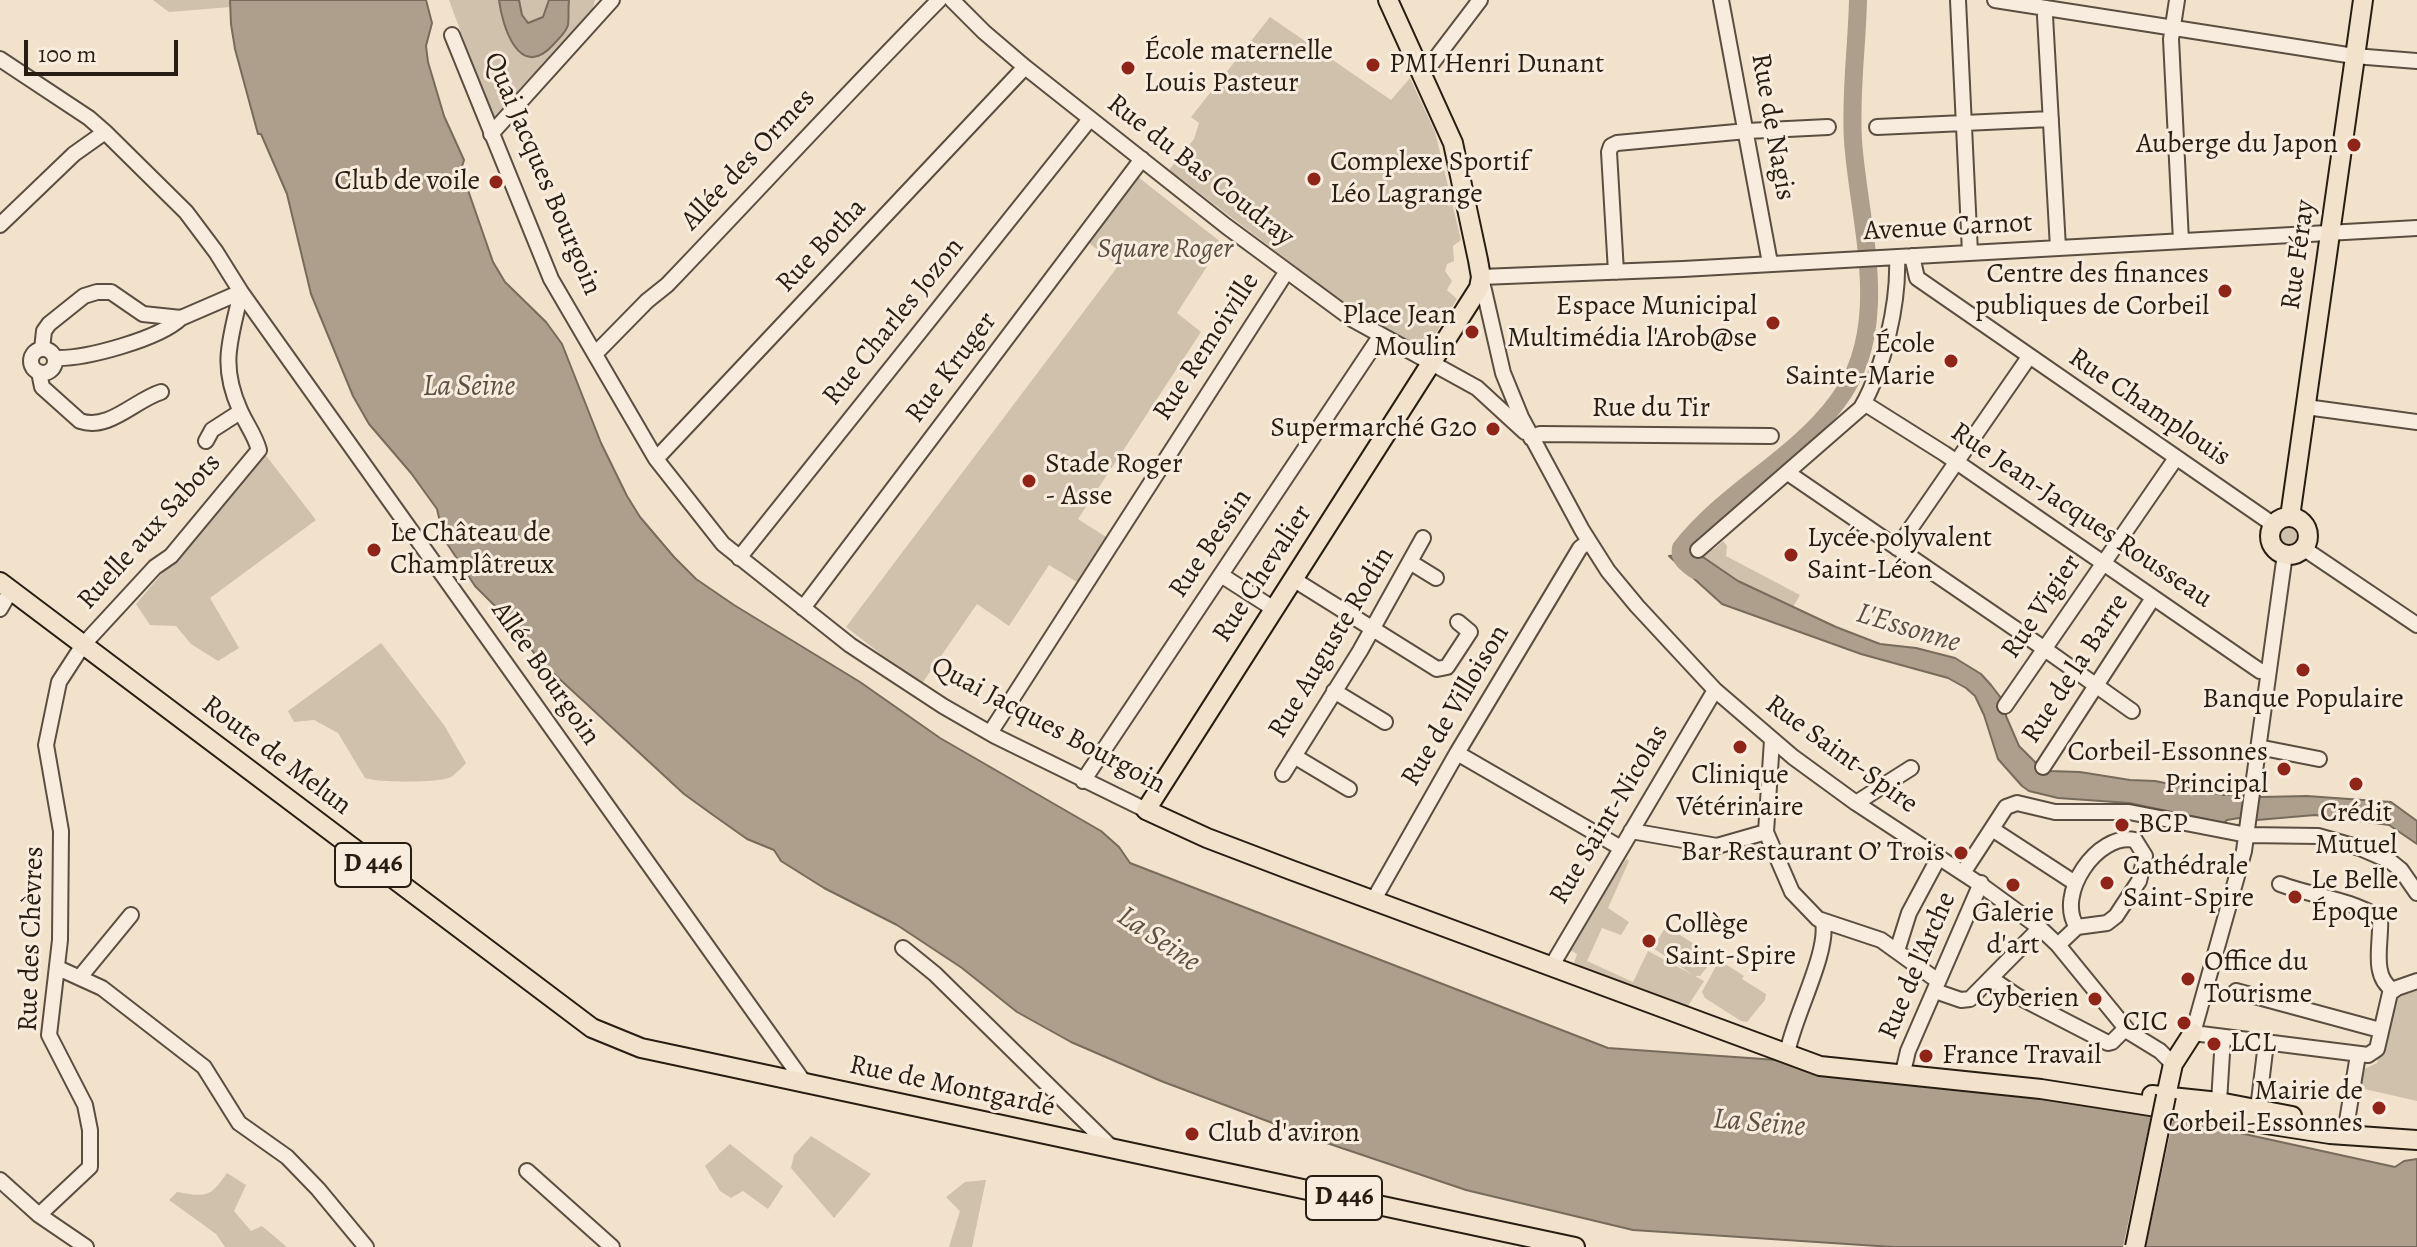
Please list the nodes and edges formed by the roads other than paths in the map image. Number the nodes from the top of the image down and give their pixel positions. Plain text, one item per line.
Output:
1 (612, 0) edge
2 (939, 0) edge
3 (952, 0) edge
4 (1388, 0) edge
5 (1480, 0) edge
6 (1721, 0) edge
7 (1958, 0) edge
8 (1995, 0) edge
9 (2177, 0) edge
10 (2363, 0) edge
11 (2047, 8) junction
12 (2172, 29) junction
13 (452, 35) dead end
14 (2354, 56) junction
15 (0, 59) edge
16 (2417, 61) edge
17 (1025, 67) junction
18 (1423, 75) junction
19 (1090, 119) junction
20 (2051, 119) junction
21 (1963, 122) junction
22 (1828, 127) dead end
23 (1877, 127) dead end
24 (1747, 131) junction
25 (105, 132) junction
26 (491, 134) junction
27 (1142, 159) junction
28 (0, 225) edge
29 (2417, 228) edge
30 (2330, 234) junction
31 (2181, 241) junction
32 (2058, 248) junction
33 (1970, 253) junction
34 (1897, 259) junction
35 (1770, 263) junction
36 (1287, 271) junction
37 (1616, 272) junction
38 (1481, 277) junction
39 (241, 292) junction
40 (1480, 303) junction
41 (143, 314) junction
42 (181, 318) junction
43 (1381, 335) junction
44 (143, 338) junction
45 (42, 349) junction
46 (595, 354) junction
47 (2029, 357) junction
48 (55, 358) junction
49 (1430, 366) junction
50 (39, 372) junction
51 (1503, 373) junction
52 (1477, 388) junction
53 (161, 392) dead end
54 (1498, 393) junction
55 (1864, 403) junction
56 (2306, 407) junction
57 (240, 412) junction
58 (1521, 417) junction
59 (2417, 422) edge
60 (1771, 436) dead end
61 (1531, 438) junction
62 (206, 441) dead end
63 (2176, 458) junction
64 (656, 459) junction
65 (1956, 462) junction
66 (1788, 473) junction
67 (2282, 521) junction
68 (1423, 538) dead end
69 (1589, 541) junction
70 (1897, 548) junction
71 (1698, 550) dead end
72 (2294, 551) junction
73 (739, 558) junction
74 (1410, 562) junction
75 (2103, 563) junction
76 (1221, 575) junction
77 (1436, 578) dead end
78 (1293, 579) junction
79 (6, 586) edge
80 (2153, 598) junction
81 (803, 608) junction
82 (0, 609) edge
83 (1274, 609) junction
84 (1458, 622) dead end
85 (2416, 624) edge
86 (1372, 629) junction
87 (83, 645) junction
88 (2044, 648) junction
89 (2269, 671) junction
90 (2095, 685) junction
91 (1715, 690) junction
92 (1334, 691) junction
93 (2005, 706) dead end
94 (2132, 711) dead end
95 (1385, 722) dead end
96 (990, 733) junction
97 (1772, 740) junction
98 (2258, 747) junction
99 (1457, 753) junction
100 (1294, 756) junction
101 (2319, 759) dead end
102 (2043, 767) dead end
103 (1911, 768) dead end
104 (1283, 774) dead end
105 (1083, 781) junction
106 (1349, 789) dead end
107 (1856, 803) junction
108 (1146, 810) junction
109 (2151, 815) junction
110 (1992, 829) junction
111 (1631, 831) junction
112 (1766, 832) junction
113 (2247, 835) junction
114 (2135, 840) junction
115 (1621, 848) junction
116 (1939, 857) junction
117 (1963, 873) junction
118 (2075, 883) junction
119 (1981, 884) junction
120 (2280, 884) dead end
121 (2417, 893) edge
122 (1373, 901) junction
123 (131, 915) dead end
124 (1823, 922) junction
125 (2077, 927) junction
126 (2040, 928) junction
127 (2058, 945) junction
128 (903, 948) dead end
129 (1897, 951) junction
130 (1551, 967) junction
131 (58, 968) junction
132 (80, 977) junction
133 (1992, 979) junction
134 (2417, 981) edge
135 (1937, 986) junction
136 (2393, 990) junction
137 (2236, 991) dead end
138 (2126, 1028) junction
139 (2380, 1030) junction
140 (2193, 1033) junction
141 (2223, 1037) junction
142 (2266, 1043) junction
143 (1787, 1054) junction
144 (2358, 1055) junction
145 (2173, 1064) junction
146 (1904, 1068) junction
147 (780, 1079) joint
148 (806, 1085) junction
149 (2165, 1102) junction
150 (2219, 1102) junction
151 (2258, 1109) junction
152 (2346, 1127) junction
153 (2393, 1139) junction
154 (2417, 1140) edge
155 (1113, 1149) junction
156 (527, 1171) dead end
157 (0, 1180) edge
158 (39, 1215) junction
159 (86, 1247) edge
160 (366, 1247) edge
161 (612, 1247) edge
162 (1575, 1247) edge
163 (2135, 1247) edge

1 - 26 street
2 - 46 street, Allée des Ormes
3 - 17 street, Rue du Bas Coudray
4 - 18 main road
5 - 18 street
6 - 24 street, Rue de Nagis
7 - 21 street
8 - 11 street
9 - 12 street
10 - 14 main road, Rue Féray
11 - 12 street
11 - 20 street
12 - 14 street
12 - 31 street
13 - 26 street, Quai Jacques Bourgoin
14 - 16 street
14 - 30 main road, Rue Féray
15 - 25 street, Allée Bourgoin
17 - 19 street, Rue du Bas Coudray
17 - 64 street, Rue Botha
18 - 38 main road
19 - 27 street, Rue du Bas Coudray
19 - 73 street, Rue Charles Jozon
20 - 21 street
20 - 32 street
21 - 23 street
21 - 33 street
22 - 24 street
24 - 35 street, Rue de Nagis
24 - 37 street
25 - 28 street
25 - 39 street, Allée Bourgoin
26 - 46 street, Quai Jacques Bourgoin
27 - 36 street, Rue du Bas Coudray
27 - 81 street, Rue Kruger
29 - 30 street, Avenue Carnot
30 - 31 street, Avenue Carnot
30 - 56 main road, Rue Féray
31 - 32 street, Avenue Carnot
32 - 33 street, Avenue Carnot
33 - 34 street, Avenue Carnot
34 - 35 street, Avenue Carnot
34 - 47 street, Rue Champlouis
34 - 55 street
35 - 37 street, Avenue Carnot
36 - 43 street, Rue du Bas Coudray
36 - 96 street, Rue Remoiville
37 - 38 street, Avenue Carnot
38 - 40 main road, Rue Chevalier
39 - 42 street
39 - 57 street, Ruelle aux Sabots
39 - 148 street, Allée Bourgoin
40 - 49 main road, Rue Chevalier
40 - 51 street, Rue Saint-Spire
41 - 42 street
41 - 44 street
41 - 45 street
42 - 44 street
43 - 49 street, Rue du Bas Coudray
43 - 76 street, Rue Bessin
44 - 48 street
45 - 48 street
45 - 50 street
46 - 64 street, Quai Jacques Bourgoin
47 - 63 street, Rue Champlouis
47 - 65 street
48 - 50 street
49 - 52 street, Rue Saint-Spire
49 - 78 main road, Rue Chevalier
50 - 53 street
51 - 54 street
51 - 58 street, Rue Saint-Spire
52 - 54 street
52 - 61 street, Rue Saint-Spire
54 - 58 street
55 - 65 street, Rue Jean-Jacques Rousseau
55 - 66 street
56 - 59 street
56 - 67 main road, Rue Féray
57 - 62 street, Ruelle aux Sabots
57 - 87 street, Ruelle aux Sabots
58 - 61 street, Rue Saint-Spire
60 - 61 street, Rue du Tir
61 - 69 street, Rue Saint-Spire
63 - 67 street, Rue Champlouis
63 - 75 street, Rue Vigier
64 - 73 street, Quai Jacques Bourgoin
65 - 70 street
65 - 75 street, Rue Jean-Jacques Rousseau
66 - 70 street
66 - 71 street
67 - 72 main road
67 - 72 main road
68 - 74 street, Rue Auguste Rodin
69 - 91 street, Rue Saint-Spire
69 - 99 street, Rue de Villoison
70 - 88 street
72 - 85 street
72 - 89 street
73 - 81 street, Quai Jacques Bourgoin
74 - 77 street
74 - 86 street, Rue Auguste Rodin
75 - 80 street, Rue Jean-Jacques Rousseau
75 - 88 street, Rue Vigier
76 - 83 street
76 - 105 street, Rue Bessin
78 - 83 main road, Rue Chevalier
78 - 86 street
79 - 82 street
79 - 87 main road, Route de Melun / D 446
80 - 89 street, Rue Jean-Jacques Rousseau
80 - 90 street, Rue de la Barre
81 - 96 street, Quai Jacques Bourgoin
83 - 108 main road, Rue Chevalier
84 - 86 street
86 - 92 street, Rue Auguste Rodin
87 - 131 street, Rue des Chèvres
87 - 147 main road, Route de Melun / D 446
88 - 90 street
88 - 93 street, Rue Vigier
89 - 98 street
90 - 94 street
90 - 102 street, Rue de la Barre
91 - 97 street, Rue Saint-Spire
91 - 111 street, Rue Saint-Nicolas
92 - 95 street
92 - 100 street, Rue Auguste Rodin
96 - 105 street, Quai Jacques Bourgoin
97 - 107 street, Rue Saint-Spire
97 - 112 street
98 - 101 street
98 - 113 street
99 - 115 street
99 - 122 street, Rue de Villoison
100 - 104 street, Rue Auguste Rodin
100 - 106 street
103 - 107 street
105 - 108 street, Quai Jacques Bourgoin
107 - 116 street, Rue Saint-Spire
108 - 122 main road, Quai Jacques Bourgoin
109 - 110 street
109 - 113 street
109 - 114 street
110 - 117 street
110 - 118 street
111 - 112 street
111 - 115 street, Rue Saint-Nicolas
112 - 124 street
113 - 121 street
113 - 140 street
114 - 118 street
114 - 125 street
115 - 130 street, Rue Saint-Nicolas
116 - 117 street, Rue Saint-Spire
116 - 129 street
117 - 119 street, Rue Saint-Spire
118 - 125 street
119 - 126 street, Rue Saint-Spire
119 - 135 street, Rue de l'Arche
120 - 136 street
122 - 130 main road, Quai Jacques Bourgoin
123 - 132 street
124 - 129 street
124 - 143 street
125 - 127 street
126 - 127 street, Rue Saint-Spire
126 - 133 street
127 - 138 street, Rue Saint-Spire
128 - 155 street
129 - 135 street
130 - 143 main road, Quai Jacques Bourgoin
131 - 132 street
131 - 158 street, Rue des Chèvres
132 - 160 street
133 - 135 street
133 - 138 street
134 - 136 street
135 - 146 street, Rue de l'Arche
136 - 139 street
137 - 139 street
138 - 145 street, Rue Saint-Spire
139 - 144 street
140 - 141 street
140 - 145 main road
141 - 142 street
141 - 150 street
142 - 144 street
142 - 151 street
143 - 146 main road, Quai Jacques Bourgoin
143 - 149 main road, Quai Jacques Bourgoin
144 - 152 street
145 - 149 main road
146 - 149 main road, Quai Jacques Bourgoin
147 - 148 main road, Rue de Montgardé / D 446
148 - 155 main road, Rue de Montgardé / D 446
149 - 150 main road
149 - 153 main road
149 - 163 main road, bridge
150 - 151 main road
151 - 152 main road
152 - 153 main road
153 - 154 main road
155 - 162 main road, D 446
156 - 161 street
157 - 158 street
158 - 159 street

